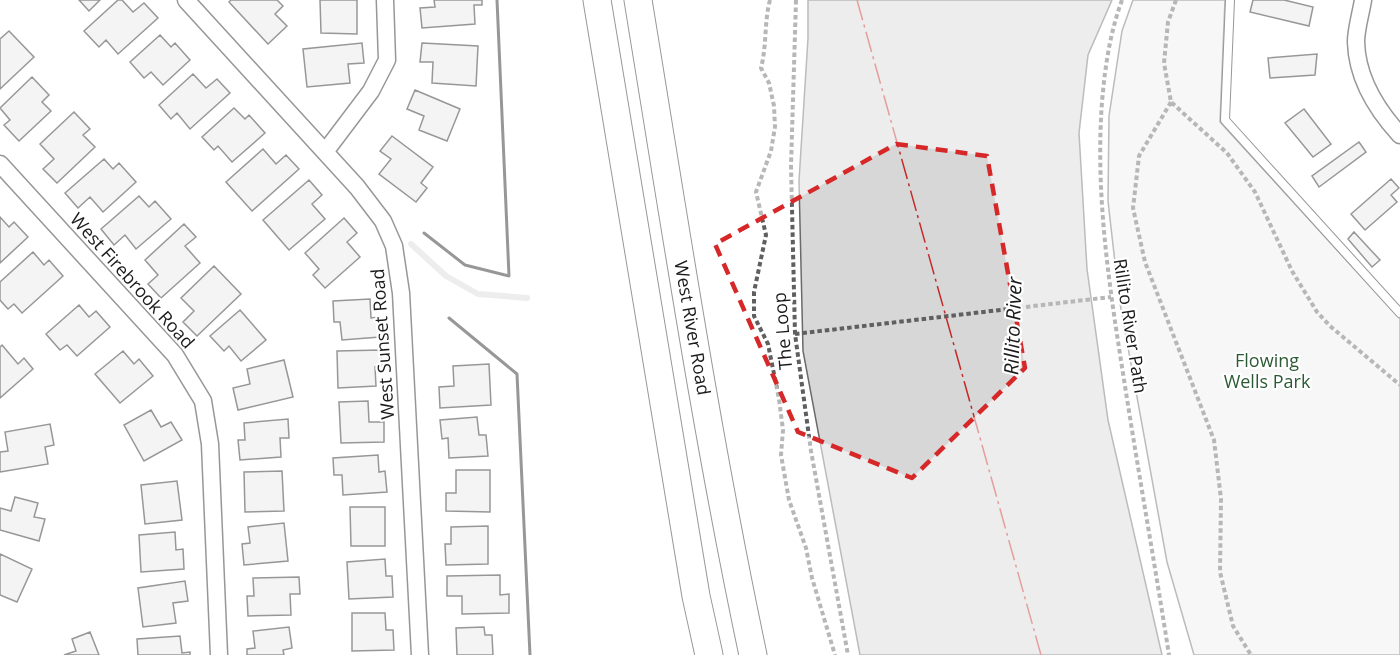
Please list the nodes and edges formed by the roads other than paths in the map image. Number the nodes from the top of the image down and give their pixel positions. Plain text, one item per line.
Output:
1 (186, 0) edge
2 (385, 0) edge
3 (1230, 0) edge
4 (1363, 0) edge
5 (640, 11) edge
6 (599, 13) edge
7 (1400, 135) edge
8 (325, 152) junction
9 (0, 164) edge
10 (1400, 313) edge
11 (219, 655) edge
12 (420, 655) edge
13 (709, 655) edge
14 (753, 655) edge

1 - 8 street, West Sunset Road
2 - 8 street
3 - 10 lane
4 - 7 street
5 - 6 main road
5 - 14 main road, West River Road
6 - 13 main road
8 - 12 street, West Sunset Road
9 - 11 street, West Firebrook Road

